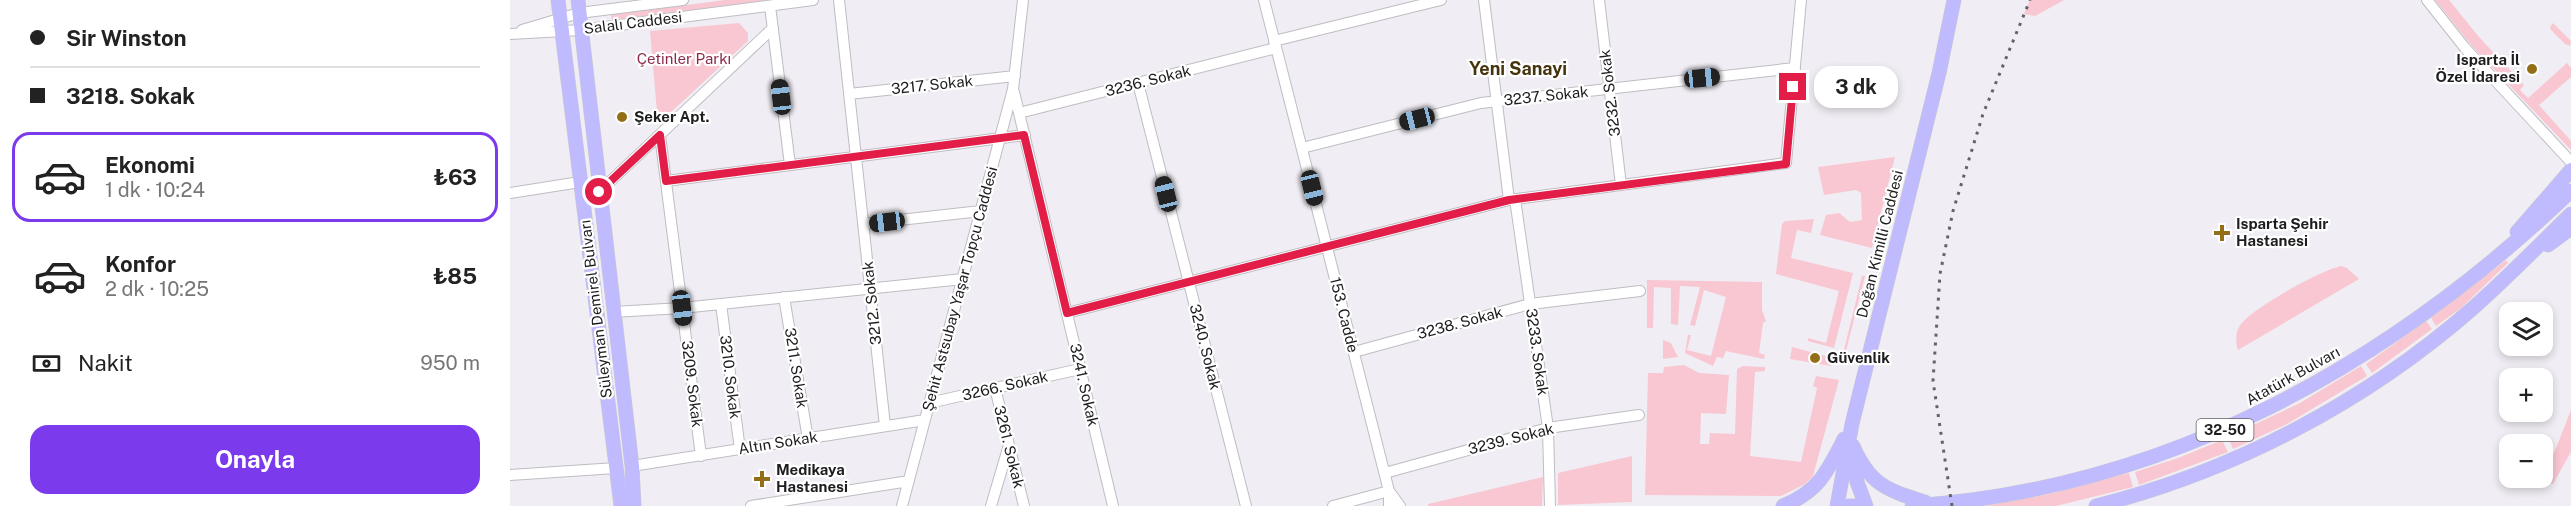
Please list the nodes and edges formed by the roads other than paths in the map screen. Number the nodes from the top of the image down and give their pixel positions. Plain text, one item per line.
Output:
1 (558, 0) edge
2 (676, 0) edge
3 (813, 0) edge
4 (839, 0) edge
5 (1023, 0) edge
6 (1264, 0) edge
7 (1441, 0) edge
8 (1484, 0) edge
9 (1599, 0) edge
10 (1801, 0) edge
11 (1954, 0) edge
12 (1963, 0) edge
13 (2427, 0) edge
14 (579, 6) edge
15 (770, 6) junction
16 (559, 17) junction
17 (772, 28) junction
18 (581, 30) junction
19 (561, 32) junction
20 (510, 34) edge
21 (1275, 44) junction
22 (1795, 68) junction
23 (1939, 73) junction
24 (1015, 76) junction
25 (1138, 83) junction
26 (1610, 88) junction
27 (1013, 89) junction
28 (849, 94) junction
29 (1496, 101) junction
30 (1019, 113) junction
31 (660, 135) junction
32 (1024, 135) junction
33 (1000, 138) junction
34 (1302, 148) junction
35 (856, 157) junction
36 (2571, 162) edge
37 (790, 165) junction
38 (2571, 170) edge
39 (666, 181) junction
40 (579, 182) junction
41 (1621, 185) junction
42 (2571, 191) edge
43 (599, 192) junction
44 (510, 193) edge
45 (1512, 200) junction
46 (981, 211) junction
47 (2571, 214) edge
48 (863, 224) junction
49 (2571, 228) edge
50 (1327, 247) junction
51 (2497, 256) junction
52 (2522, 264) junction
53 (963, 279) junction
54 (1189, 283) junction
55 (870, 288) junction
56 (1640, 291) dead end
57 (784, 297) junction
58 (721, 304) junction
59 (1530, 304) junction
60 (682, 308) junction
61 (613, 312) junction
62 (1067, 313) junction
63 (1354, 352) junction
64 (1080, 369) junction
65 (995, 388) junction
66 (929, 403) junction
67 (1639, 415) dead end
68 (925, 420) junction
69 (1852, 424) junction
70 (885, 426) junction
71 (1548, 428) junction
72 (808, 439) junction
73 (1009, 445) junction
74 (1853, 446) junction
75 (740, 450) junction
76 (701, 456) junction
77 (632, 466) junction
78 (616, 468) junction
79 (1385, 474) junction
80 (510, 475) edge
81 (909, 481) junction
82 (1389, 491) junction
83 (1933, 505) edge
84 (616, 506) edge
85 (621, 506) edge
86 (634, 506) edge
87 (640, 506) edge
88 (751, 506) edge
89 (902, 506) edge
90 (991, 506) edge
91 (1024, 506) edge
92 (1113, 506) edge
93 (1246, 506) edge
94 (1333, 506) edge
95 (1389, 506) edge
96 (1400, 506) edge
97 (1551, 506) edge
98 (1783, 506) edge
99 (1837, 506) edge
100 (1848, 506) edge
101 (1865, 506) edge
102 (1912, 506) edge
103 (2096, 506) edge

1 - 16 main road
2 - 14 street, Salalı Caddesi
3 - 15 street, Salalı Caddesi
4 - 28 street, 3212. Sokak
5 - 24 street, Şehit Astsubay Yaşar Topçu Caddesi
6 - 21 street, 153. Cadde
7 - 21 street, 3236. Sokak
8 - 29 street, 3233. Sokak
9 - 26 street, 3232. Sokak
10 - 22 street
11 - 23 main road, Doğan Kimilli Caddesi
12 - 23 main road, Doğan Kimilli Caddesi
13 - 36 street
14 - 16 street, Salalı Caddesi
14 - 18 main road, Süleyman Demirel Bulvarı
15 - 17 street
15 - 18 street, Salalı Caddesi
16 - 19 main road
16 - 20 street, Salalı Caddesi
17 - 31 street
17 - 37 street
18 - 19 street, Salalı Caddesi
18 - 43 main road, Süleyman Demirel Bulvarı
19 - 20 street, Salalı Caddesi
19 - 40 main road
21 - 25 street, 3236. Sokak
21 - 34 street, 153. Cadde
22 - 26 street, 3237. Sokak
22 - 41 street
23 - 69 main road, Doğan Kimilli Caddesi
24 - 27 street, Şehit Astsubay Yaşar Topçu Caddesi
24 - 28 street, 3217. Sokak
25 - 30 street, 3236. Sokak
25 - 54 street, 3240. Sokak
26 - 29 street, 3237. Sokak
26 - 41 street, 3232. Sokak
27 - 30 street, 3241. Sokak
27 - 33 street, Şehit Astsubay Yaşar Topçu Caddesi
28 - 35 street, 3212. Sokak
29 - 34 street, 3237. Sokak
29 - 45 street, 3233. Sokak
30 - 32 street, 3241. Sokak
31 - 39 street, 3209. Sokak
31 - 43 street
32 - 33 street
32 - 62 street, 3241. Sokak
33 - 35 street
33 - 46 street, Şehit Astsubay Yaşar Topçu Caddesi
34 - 50 street, 153. Cadde
35 - 37 street
35 - 48 street, 3212. Sokak
37 - 39 street
38 - 51 main road
39 - 60 street, 3209. Sokak
40 - 44 street
40 - 78 main road
41 - 45 street
42 - 51 main road, Atatürk Bulvarı / 32-50
43 - 61 main road, Süleyman Demirel Bulvarı
45 - 50 street
45 - 59 street, 3233. Sokak
46 - 48 street
46 - 53 street, Şehit Astsubay Yaşar Topçu Caddesi
47 - 52 main road, 32-50
48 - 55 street, 3212. Sokak
49 - 52 main road
50 - 54 street
50 - 63 street, 153. Cadde
51 - 83 main road, Atatürk Bulvarı / 32-50
52 - 103 main road, 32-50
53 - 55 street
53 - 66 street, Şehit Astsubay Yaşar Topçu Caddesi
54 - 62 street
54 - 93 street, 3240. Sokak
55 - 57 street
55 - 70 street, 3212. Sokak
56 - 59 street, 3238. Sokak
57 - 58 street
57 - 72 street, 3211. Sokak
58 - 60 street
58 - 75 street, 3210. Sokak
59 - 63 street, 3238. Sokak
59 - 71 street, 3233. Sokak
60 - 61 street
60 - 76 street, 3209. Sokak
61 - 77 main road, Süleyman Demirel Bulvarı
62 - 64 street, 3241. Sokak
63 - 79 street, 153. Cadde
64 - 65 street, 3266. Sokak
64 - 92 street, 3241. Sokak
65 - 66 street, 3266. Sokak
65 - 73 street, 3261. Sokak
66 - 68 street, Şehit Astsubay Yaşar Topçu Caddesi
67 - 71 street, 3239. Sokak
68 - 70 street, Altın Sokak
68 - 81 street, Şehit Astsubay Yaşar Topçu Caddesi
69 - 74 main road, Doğan Kimilli Caddesi
69 - 98 main road
69 - 99 main road, Doğan Kimilli Caddesi
70 - 72 street, Altın Sokak
71 - 79 street, 3239. Sokak
71 - 97 street, 3233. Sokak
72 - 75 street, Altın Sokak
73 - 90 street
73 - 91 street, 3261. Sokak
74 - 83 main road
74 - 101 main road, Doğan Kimilli Caddesi
75 - 76 street, Altın Sokak
76 - 77 street, Altın Sokak
77 - 86 main road, Süleyman Demirel Bulvarı
77 - 87 main road
78 - 80 street
78 - 84 main road
78 - 85 main road
79 - 82 street, 153. Cadde
81 - 88 street
81 - 89 street, Şehit Astsubay Yaşar Topçu Caddesi
82 - 94 street
82 - 95 street
82 - 96 street
83 - 102 main road, Atatürk Bulvarı / 32-50
100 - 101 main road

